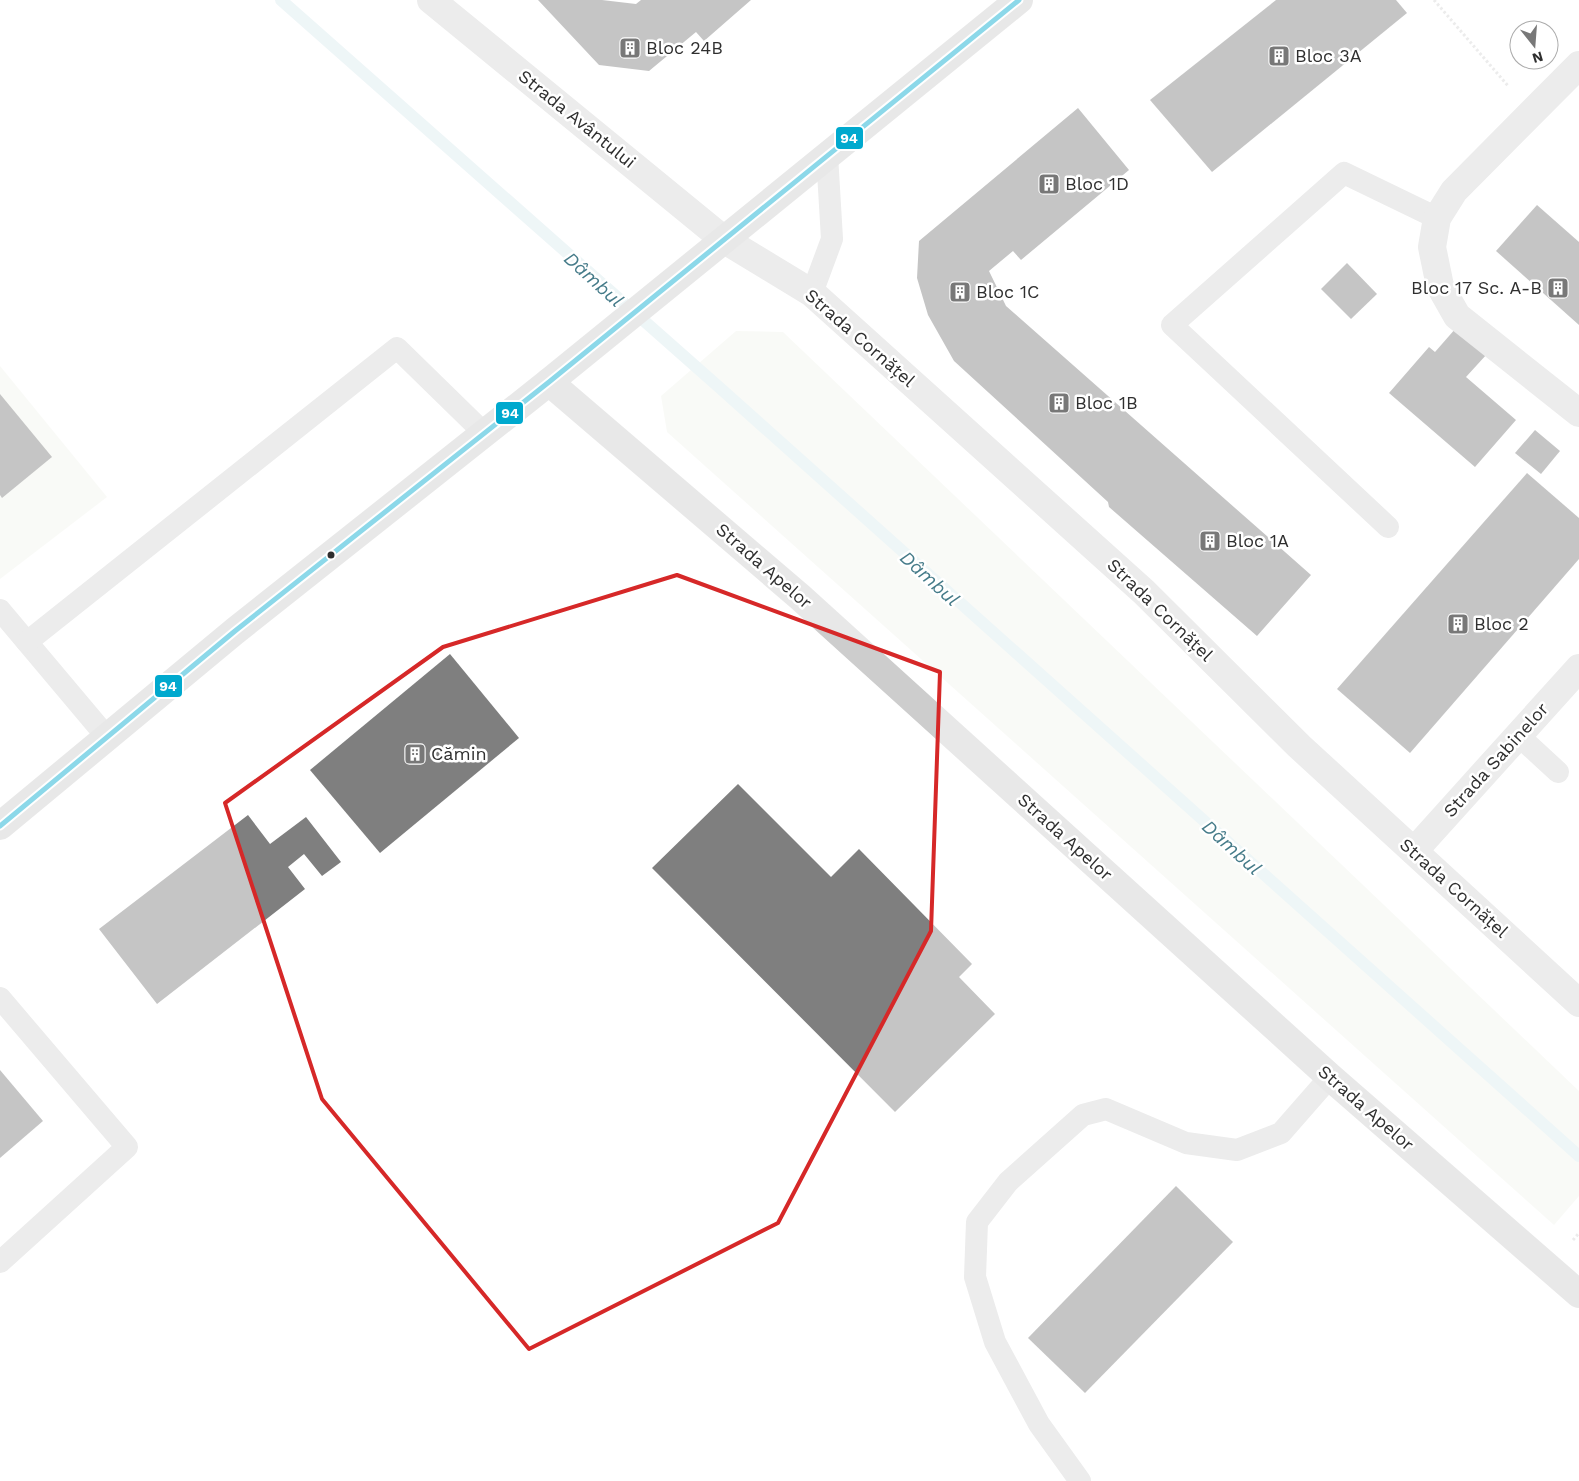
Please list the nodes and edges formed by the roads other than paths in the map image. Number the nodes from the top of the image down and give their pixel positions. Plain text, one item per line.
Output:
1 (431, 0) edge
2 (1019, 0) edge
3 (1579, 65) edge
4 (827, 155) junction
5 (1437, 218) junction
6 (723, 239) junction
7 (812, 293) junction
8 (548, 382) junction
9 (1579, 413) edge
10 (484, 433) junction
11 (1388, 527) dead end
12 (0, 610) edge
13 (28, 642) junction
14 (1579, 668) edge
15 (106, 736) junction
16 (1519, 736) junction
17 (1558, 772) dead end
18 (0, 826) edge
19 (1414, 851) junction
20 (0, 998) edge
21 (1579, 1002) edge
22 (1330, 1077) junction
23 (0, 1262) edge
24 (1579, 1294) edge
25 (1080, 1481) edge

1 - 6 street, Strada Avântului
2 - 4 street
3 - 5 street
4 - 6 street
4 - 7 lane
5 - 9 street
5 - 11 lane
6 - 7 street, Strada Cornățel
6 - 8 street
7 - 19 street, Strada Cornățel
8 - 10 street
8 - 22 street, Strada Apelor
10 - 13 lane
10 - 15 street
12 - 13 lane
13 - 15 lane
14 - 16 street, Strada Sabinelor
15 - 18 street
16 - 17 lane
16 - 19 street, Strada Sabinelor
19 - 21 street, Strada Cornățel
20 - 23 lane
22 - 24 street, Strada Apelor
22 - 25 lane

